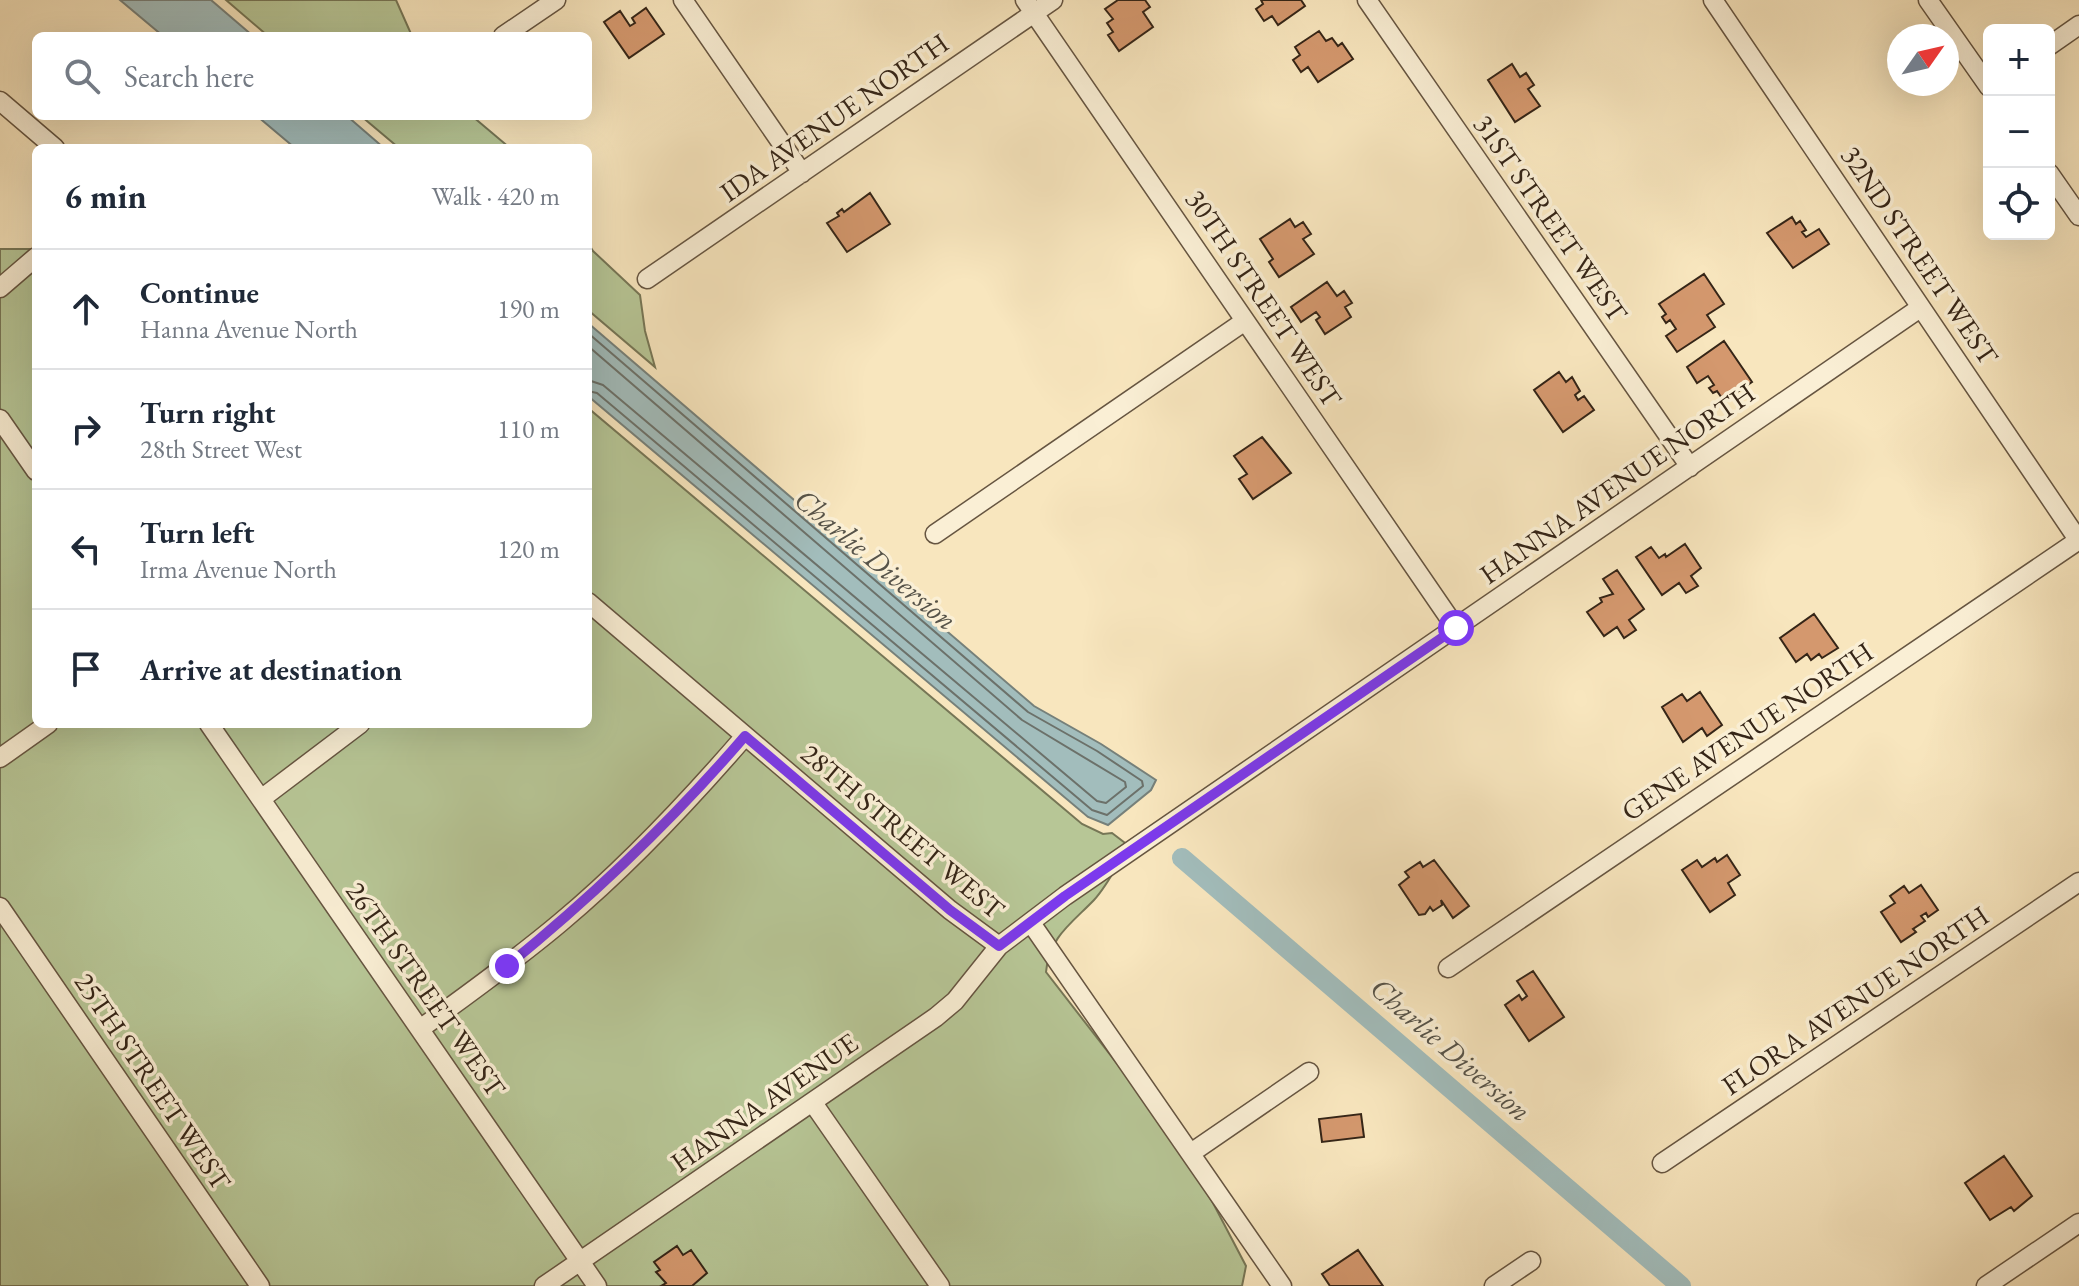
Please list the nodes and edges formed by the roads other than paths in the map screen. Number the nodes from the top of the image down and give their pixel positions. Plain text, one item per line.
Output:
1 (556, 0) edge
2 (683, 0) edge
3 (1053, 0) edge
4 (1367, 0) edge
5 (1713, 0) edge
6 (1928, 0) edge
7 (1030, 6) edge
8 (2079, 25) edge
9 (509, 32) edge
10 (2055, 42) edge
11 (1983, 78) edge
12 (0, 101) edge
13 (50, 144) edge
14 (802, 173) junction
15 (2055, 182) edge
16 (2079, 216) edge
17 (32, 260) edge
18 (647, 279) dead end
19 (0, 288) edge
20 (1920, 308) junction
21 (1245, 321) junction
22 (0, 419) edge
23 (32, 465) edge
24 (1690, 467) junction
25 (935, 534) dead end
26 (2079, 540) edge
27 (592, 605) edge
28 (1456, 628) junction
29 (42, 728) edge
30 (212, 728) edge
31 (355, 728) edge
32 (745, 736) junction
33 (0, 758) edge
34 (261, 799) junction
35 (2079, 882) edge
36 (0, 907) edge
37 (1031, 923) junction
38 (999, 946) junction
39 (1448, 968) dead end
40 (420, 1029) junction
41 (1309, 1072) dead end
42 (813, 1103) junction
43 (1191, 1153) junction
44 (1662, 1163) dead end
45 (2079, 1223) edge
46 (580, 1261) junction
47 (1531, 1261) dead end
48 (260, 1286) edge
49 (544, 1286) edge
50 (597, 1286) edge
51 (940, 1286) edge
52 (1282, 1286) edge
53 (1494, 1286) edge
54 (1986, 1286) edge

1 - 9 street
2 - 14 street
3 - 7 street, IDA AVENUE NORTH
4 - 24 street, 31ST STREET WEST
5 - 20 street, 32ND STREET WEST
6 - 11 street
7 - 14 street, IDA AVENUE NORTH
7 - 21 street, 30TH STREET WEST
8 - 10 street
12 - 13 street
14 - 18 street, IDA AVENUE NORTH
15 - 16 street
17 - 19 street
20 - 24 street, HANNA AVENUE NORTH
20 - 26 street, 32ND STREET WEST
21 - 25 street
21 - 28 street, 30TH STREET WEST
22 - 23 street
24 - 28 street, HANNA AVENUE NORTH
26 - 39 street, GENE AVENUE NORTH
27 - 32 street, 28TH STREET WEST
28 - 37 street, HANNA AVENUE NORTH
29 - 33 street
30 - 34 street, 26TH STREET WEST
31 - 34 street
32 - 38 street, 28TH STREET WEST
32 - 40 street
34 - 40 street, 26TH STREET WEST
35 - 44 street, FLORA AVENUE NORTH
36 - 48 street, 25TH STREET WEST
37 - 38 street, 28TH STREET WEST
37 - 43 street, 28TH STREET WEST
38 - 42 street, HANNA AVENUE
40 - 46 street, 26TH STREET WEST
41 - 43 street
42 - 46 street, HANNA AVENUE
42 - 51 street
43 - 52 street, 28TH STREET WEST
45 - 54 street
46 - 49 street, HANNA AVENUE
46 - 50 street, 26TH STREET WEST
47 - 53 street

